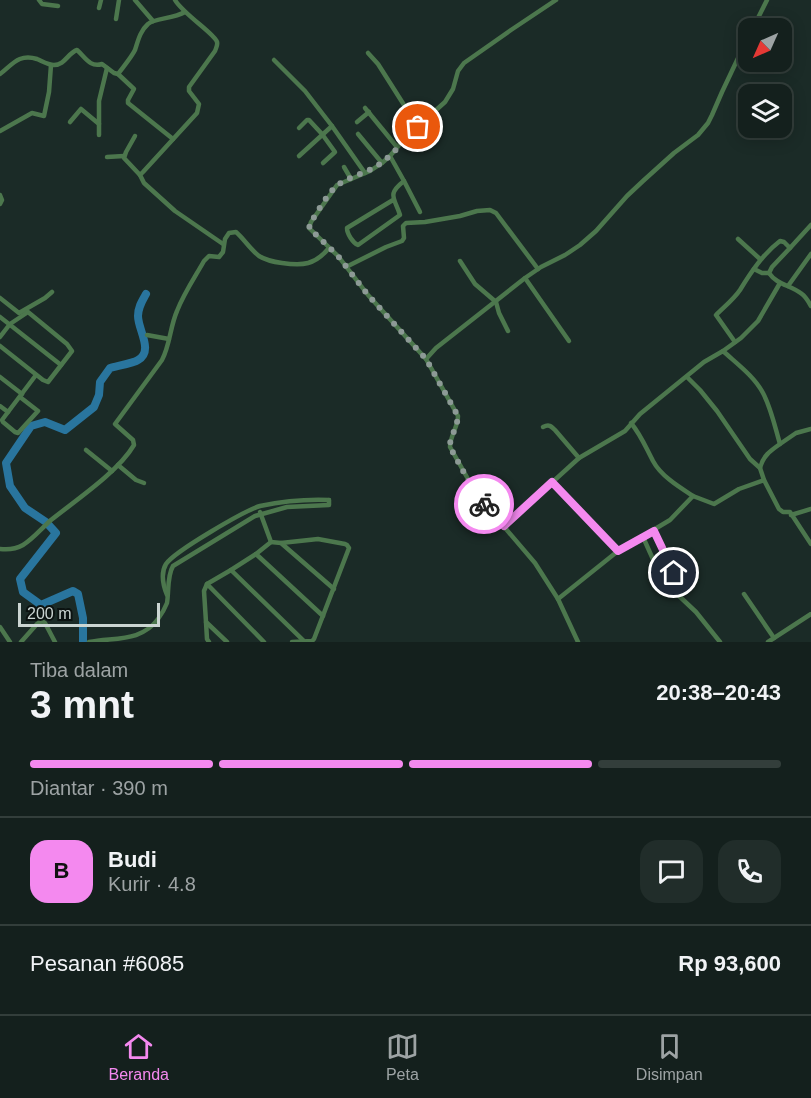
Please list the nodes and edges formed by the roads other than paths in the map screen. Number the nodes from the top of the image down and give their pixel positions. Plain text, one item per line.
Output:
1 (39, 0) edge
2 (101, 0) edge
3 (119, 0) edge
4 (135, 0) edge
5 (175, 0) edge
6 (556, 0) edge
7 (767, 0) edge
8 (58, 6) dead end
9 (99, 8) dead end
10 (184, 12) junction
11 (758, 18) edge
12 (116, 19) dead end
13 (153, 21) junction
14 (368, 53) dead end
15 (738, 58) edge
16 (274, 60) dead end
17 (51, 65) junction
18 (107, 69) junction
19 (0, 74) edge
20 (118, 74) junction
21 (70, 122) dead end
22 (357, 122) dead end
23 (99, 124) junction
24 (332, 126) junction
25 (418, 127) junction
26 (299, 128) dead end
27 (0, 131) edge
28 (322, 134) junction
29 (358, 134) dead end
30 (99, 135) dead end
31 (135, 136) dead end
32 (173, 139) junction
33 (397, 147) junction
34 (335, 152) junction
35 (124, 156) junction
36 (299, 156) dead end
37 (390, 156) junction
38 (107, 157) dead end
39 (340, 158) dead end
40 (323, 163) dead end
41 (382, 163) junction
42 (344, 167) dead end
43 (365, 173) junction
44 (140, 175) junction
45 (351, 179) junction
46 (404, 180) junction
47 (0, 195) edge
48 (393, 201) junction
49 (0, 204) edge
50 (420, 212) dead end
51 (811, 225) edge
52 (738, 239) dead end
53 (223, 244) junction
54 (329, 248) junction
55 (790, 248) junction
56 (811, 254) edge
57 (760, 260) junction
58 (460, 261) dead end
59 (346, 267) junction
60 (538, 269) junction
61 (754, 269) junction
62 (769, 273) junction
63 (525, 278) junction
64 (780, 283) junction
65 (788, 286) junction
66 (52, 292) dead end
67 (0, 298) edge
68 (496, 302) junction
69 (811, 306) edge
70 (0, 317) edge
71 (10, 324) junction
72 (508, 331) dead end
73 (147, 335) dead end
74 (0, 337) edge
75 (169, 339) junction
76 (569, 341) dead end
77 (735, 342) junction
78 (0, 346) edge
79 (723, 351) junction
80 (426, 359) junction
81 (61, 365) junction
82 (36, 375) junction
83 (0, 376) edge
84 (687, 377) junction
85 (21, 395) junction
86 (0, 406) edge
87 (8, 412) junction
88 (632, 423) junction
89 (543, 427) dead end
90 (811, 429) edge
91 (780, 444) junction
92 (86, 450) dead end
93 (579, 458) junction
94 (118, 465) junction
95 (760, 468) junction
96 (112, 471) junction
97 (764, 480) junction
98 (552, 482) junction
99 (144, 483) dead end
100 (693, 496) junction
101 (259, 507) junction
102 (811, 509) edge
103 (261, 514) junction
104 (792, 514) junction
105 (504, 526) junction
106 (654, 531) junction
107 (643, 537) junction
108 (271, 543) junction
109 (281, 543) junction
110 (811, 544) edge
111 (0, 549) edge
112 (618, 551) junction
113 (256, 555) junction
114 (656, 566) dead end
115 (231, 570) junction
116 (207, 584) junction
117 (334, 589) junction
118 (744, 594) dead end
119 (167, 596) junction
120 (558, 599) junction
121 (811, 614) edge
122 (323, 616) junction
123 (206, 622) junction
124 (0, 627) edge
125 (774, 638) junction
126 (10, 642) edge
127 (21, 642) edge
128 (55, 642) edge
129 (89, 642) edge
130 (208, 642) edge
131 (227, 642) edge
132 (264, 642) edge
133 (292, 642) edge
134 (305, 642) edge
135 (578, 642) edge
136 (720, 642) edge
137 (768, 642) edge

1 - 8 street
2 - 9 street
3 - 12 street
4 - 13 street
5 - 10 street
6 - 25 street
7 - 11 street
10 - 13 street
10 - 32 street
13 - 20 street
14 - 25 street
15 - 60 street
16 - 24 street
17 - 18 street
17 - 19 street
17 - 27 street
18 - 20 street
18 - 23 street
20 - 32 street
21 - 23 street
22 - 33 street
23 - 30 street
24 - 28 street
24 - 43 street
25 - 33 street
26 - 28 street
28 - 34 street
28 - 36 street
29 - 41 street
31 - 35 street
32 - 44 street
33 - 37 street
34 - 39 street
34 - 40 street
35 - 38 street
35 - 44 street
37 - 41 street
37 - 46 street
41 - 43 street
42 - 45 street
43 - 45 street
44 - 53 street
45 - 54 street
46 - 48 street
46 - 50 street
47 - 49 street
48 - 48 street
51 - 55 street
52 - 57 street
53 - 54 street
53 - 75 street
54 - 59 street
55 - 57 street
55 - 62 street
56 - 65 street
57 - 61 street
58 - 68 street
59 - 60 street
59 - 80 street
60 - 63 street
61 - 62 street
61 - 77 street
62 - 64 street
63 - 68 street
63 - 76 street
64 - 65 street
64 - 77 street
65 - 69 street
66 - 67 street
68 - 72 street
68 - 80 street
70 - 71 street
71 - 74 street
71 - 81 street
71 - 81 street
73 - 75 street
75 - 94 street
77 - 79 street
78 - 82 street
79 - 84 street
79 - 91 street
80 - 105 street
81 - 82 street
82 - 85 street
83 - 85 street
84 - 88 street
84 - 95 street
85 - 87 street
85 - 87 street
86 - 87 street
88 - 93 street
88 - 100 street
89 - 93 street
90 - 91 street
91 - 95 street
92 - 96 street
93 - 98 street
94 - 96 street
94 - 99 street
95 - 97 street
96 - 111 street
97 - 100 street
97 - 104 street
98 - 105 street
98 - 112 street
100 - 106 street
101 - 103 street
101 - 103 street
101 - 119 street
102 - 104 street
103 - 108 street
103 - 119 street
104 - 110 street
105 - 120 street
106 - 107 street
106 - 136 street
107 - 112 street
107 - 114 street
108 - 109 street
108 - 113 street
109 - 117 street
109 - 117 street
112 - 120 street
113 - 115 street
113 - 122 street
115 - 116 street
115 - 134 street
116 - 123 street
116 - 132 street
117 - 122 street
118 - 125 street
119 - 129 street
120 - 135 street
121 - 125 street
122 - 134 street
123 - 130 street
123 - 131 street
124 - 126 street
125 - 137 street
127 - 128 street
133 - 134 street

